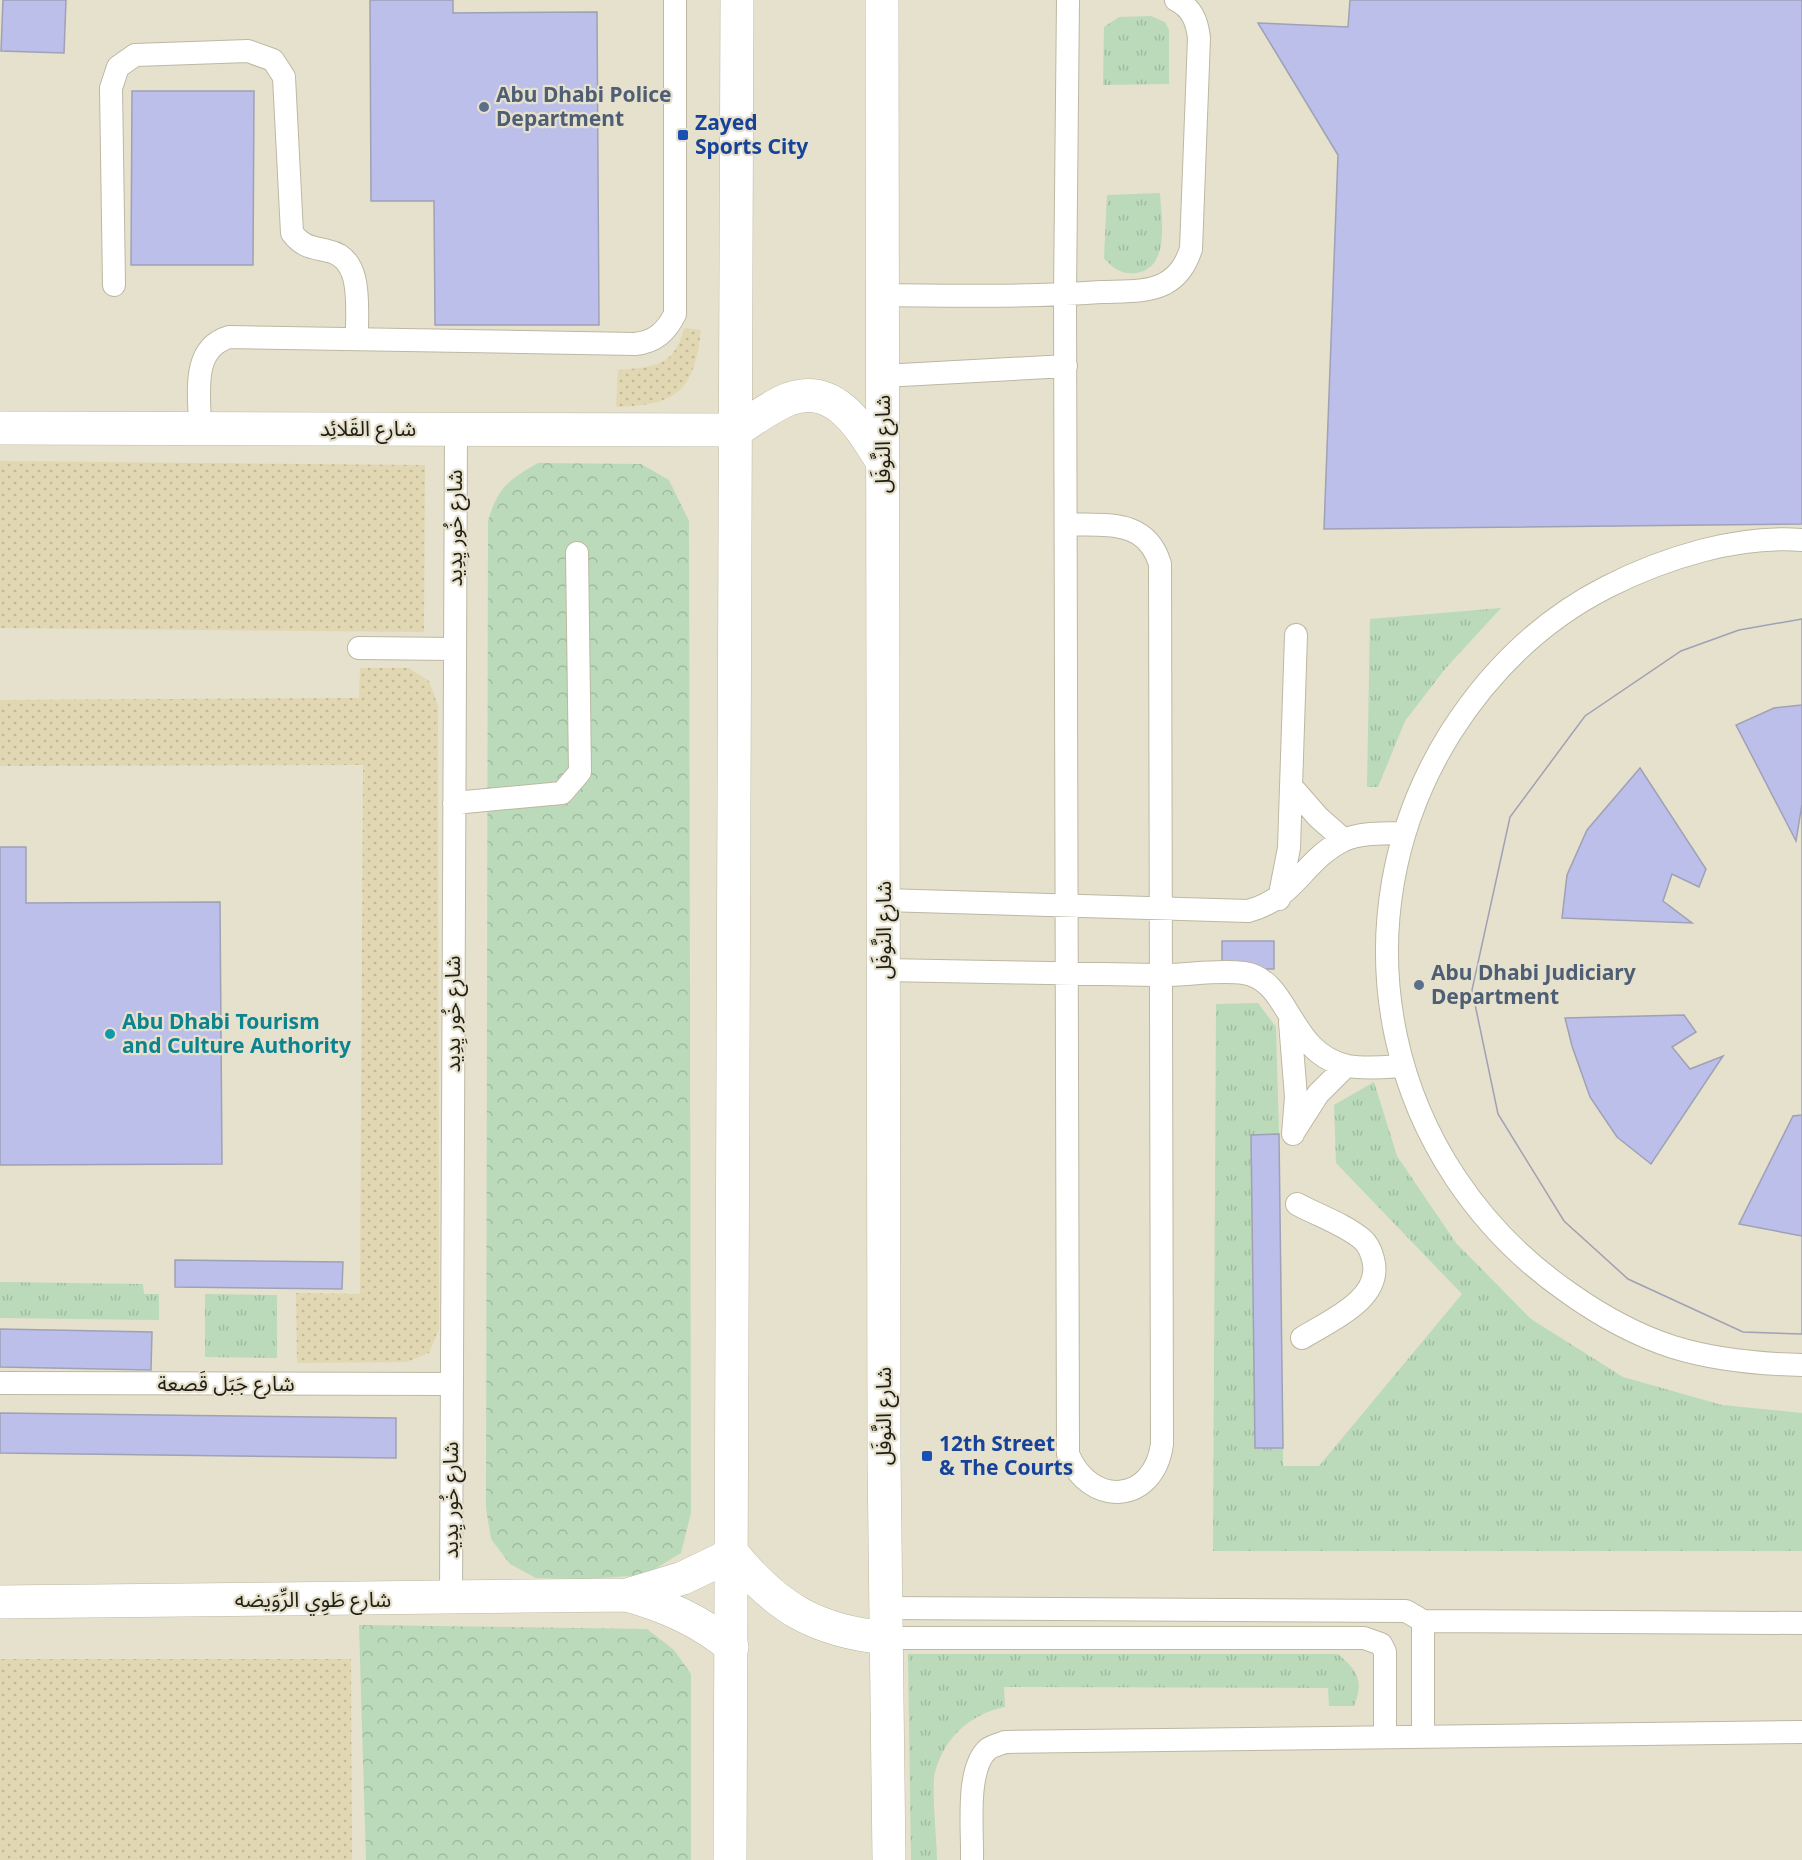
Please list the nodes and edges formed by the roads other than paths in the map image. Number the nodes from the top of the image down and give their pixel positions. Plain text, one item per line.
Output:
1 (675, 0) edge
2 (738, 0) edge
3 (882, 0) edge
4 (1068, 0) edge
5 (1176, 0) edge
6 (114, 285) dead end
7 (1065, 294) junction
8 (882, 295) junction
9 (357, 339) junction
10 (1066, 366) junction
11 (883, 376) junction
12 (0, 428) edge
13 (200, 429) junction
14 (456, 429) junction
15 (737, 430) junction
16 (883, 463) junction
17 (1066, 524) junction
18 (1802, 540) edge
19 (577, 553) dead end
20 (1296, 635) dead end
21 (359, 648) dead end
22 (454, 649) junction
23 (1291, 786) junction
24 (454, 803) junction
25 (1404, 833) junction
26 (1344, 840) junction
27 (1279, 899) junction
28 (884, 900) junction
29 (1066, 905) junction
30 (1162, 908) junction
31 (884, 969) junction
32 (1067, 973) junction
33 (1162, 976) junction
34 (1289, 1018) junction
35 (1346, 1066) junction
36 (1402, 1066) junction
37 (1297, 1204) dead end
38 (1302, 1338) dead end
39 (1802, 1365) edge
40 (0, 1383) edge
41 (452, 1384) junction
42 (733, 1554) junction
43 (627, 1595) junction
44 (451, 1599) junction
45 (0, 1602) edge
46 (1150, 1609) junction
47 (1423, 1622) junction
48 (886, 1623) junction
49 (1802, 1623) edge
50 (1150, 1638) junction
51 (732, 1647) junction
52 (1802, 1732) edge
53 (1385, 1736) junction
54 (1424, 1736) junction
55 (730, 1860) edge
56 (889, 1860) edge
57 (972, 1860) edge

1 - 9 lane
2 - 15 street
3 - 8 street, شارع النَّوفَل
4 - 7 lane
5 - 7 lane
6 - 9 lane
7 - 8 lane
7 - 10 lane
8 - 11 street, شارع النَّوفَل
9 - 13 lane
10 - 11 lane
10 - 17 lane
11 - 16 street, شارع النَّوفَل
12 - 13 street, شارع القَلائِد
13 - 14 street, شارع القَلائِد
14 - 15 street, شارع القَلائِد
14 - 22 lane, شارع خُور يِدِيد
15 - 16 street
15 - 42 street
16 - 28 street, شارع النَّوفَل
17 - 29 lane
17 - 30 lane
18 - 25 lane
19 - 24 lane
20 - 23 lane
21 - 22 lane
22 - 24 lane, شارع خُور يِدِيد
23 - 26 lane
23 - 27 lane
24 - 41 lane, شارع خُور يِدِيد
25 - 26 lane
25 - 36 lane
26 - 27 lane
27 - 30 lane
28 - 29 lane
28 - 31 street, شارع النَّوفَل
29 - 30 lane
29 - 32 lane
30 - 33 lane
31 - 32 lane
31 - 48 street, شارع النَّوفَل
32 - 33 lane
32 - 33 lane
33 - 34 lane
34 - 35 lane
34 - 35 lane
35 - 36 lane
36 - 39 lane
37 - 38 lane
40 - 41 lane, شارع جَبَل قَصعة
41 - 44 lane, شارع خُور يِدِيد
42 - 43 street, شارع طَوِي الرِّوَيضه
42 - 48 street
42 - 51 street
43 - 44 street, شارع طَوِي الرِّوَيضه
43 - 51 street, شارع طَوِي الرِّوَيضه
44 - 45 street, شارع طَوِي الرِّوَيضه
46 - 47 lane
46 - 48 lane
46 - 50 lane
47 - 49 lane
47 - 54 lane
48 - 50 lane
48 - 56 street, شارع النَّوفَل
50 - 53 lane
51 - 55 street
52 - 54 lane
53 - 54 lane
53 - 57 lane

